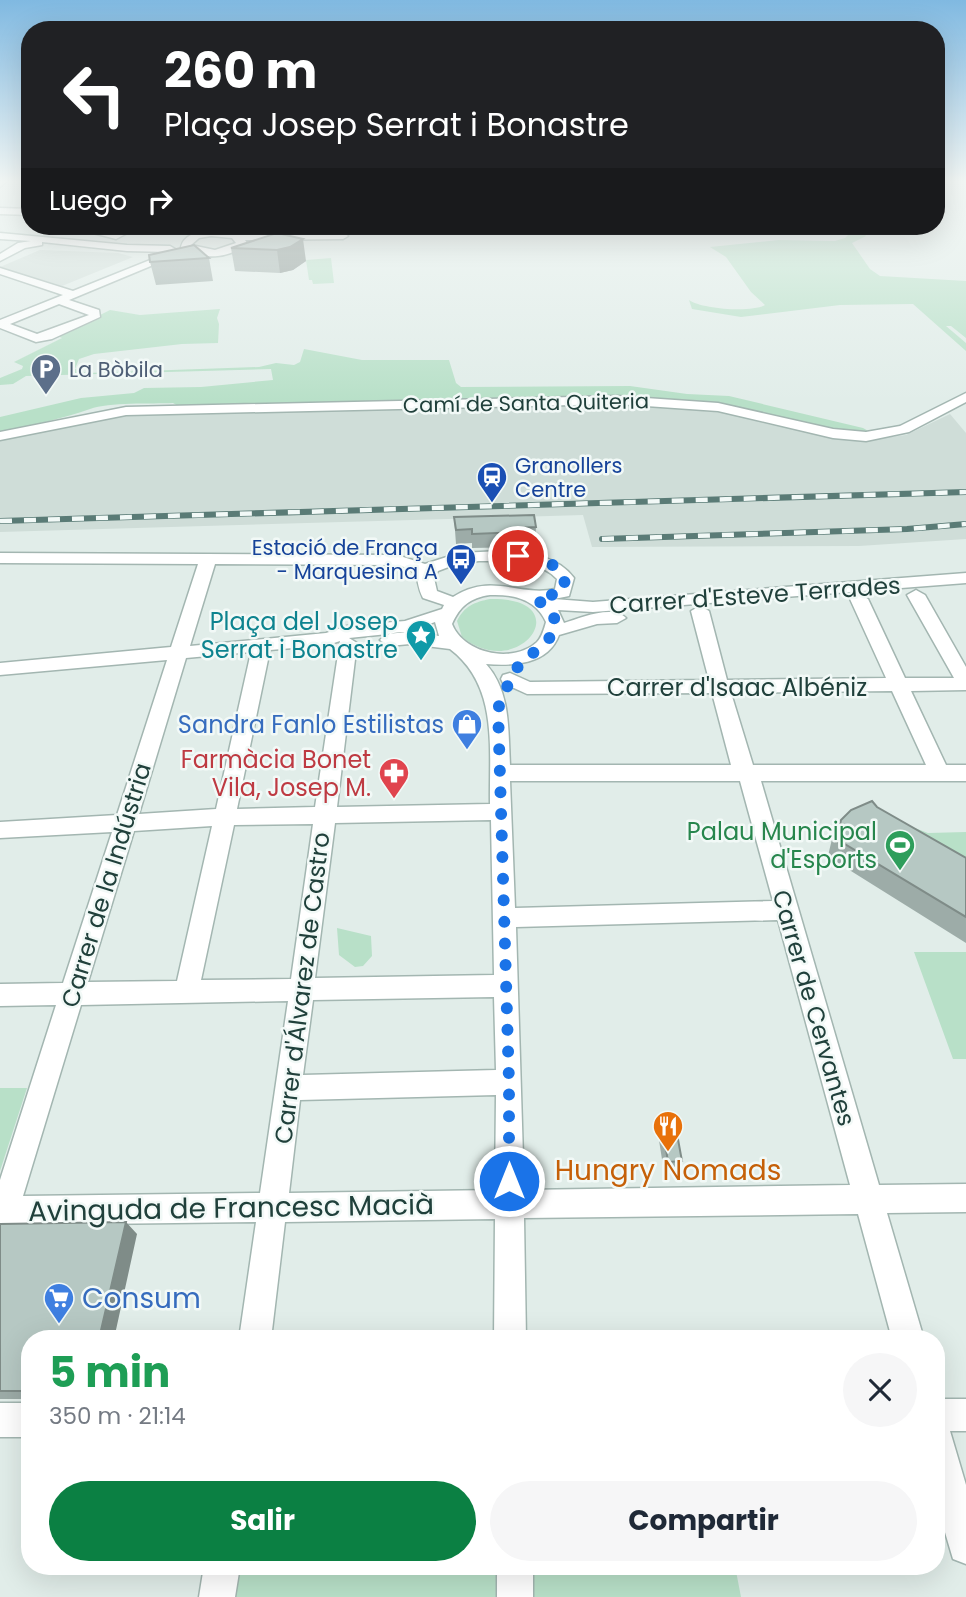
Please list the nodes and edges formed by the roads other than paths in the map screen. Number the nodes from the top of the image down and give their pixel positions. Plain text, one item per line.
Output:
1 (129, 254) edge
2 (175, 254) edge
3 (196, 254) edge
4 (167, 258) junction
5 (134, 267) junction
6 (0, 271) edge
7 (72, 295) junction
8 (57, 300) junction
9 (0, 324) edge
10 (966, 397) edge
11 (0, 436) edge
12 (208, 559) junction
13 (2, 562) edge
14 (426, 575) junction
15 (966, 578) edge
16 (966, 590) edge
17 (916, 595) junction
18 (859, 599) junction
19 (540, 601) junction
20 (450, 608) junction
21 (700, 611) junction
22 (554, 631) junction
23 (328, 639) junction
24 (348, 643) junction
25 (262, 645) junction
26 (459, 648) junction
27 (179, 653) junction
28 (530, 655) junction
29 (0, 669) edge
30 (510, 680) junction
31 (966, 683) edge
32 (901, 686) junction
33 (721, 688) junction
34 (498, 708) junction
35 (500, 773) junction
36 (966, 773) edge
37 (940, 774) junction
38 (749, 775) junction
39 (501, 812) junction
40 (324, 815) junction
41 (225, 817) junction
42 (125, 823) junction
43 (0, 830) edge
44 (785, 910) junction
45 (504, 918) junction
46 (506, 986) junction
47 (187, 990) junction
48 (303, 991) junction
49 (73, 993) junction
50 (0, 995) edge
51 (509, 1082) junction
52 (289, 1088) junction
53 (966, 1198) edge
54 (870, 1199) junction
55 (509, 1206) junction
56 (273, 1208) junction
57 (1, 1215) edge
58 (256, 1330) edge
59 (510, 1330) edge
60 (906, 1330) edge
61 (945, 1415) edge
62 (966, 1415) edge
63 (0, 1420) edge
64 (21, 1420) edge
65 (945, 1471) edge
66 (966, 1546) edge
67 (221, 1575) edge
68 (515, 1575) edge
69 (218, 1597) edge
70 (516, 1597) edge

1 - 5 street
2 - 4 street
3 - 4 street
4 - 5 street
5 - 7 street
6 - 7 street
7 - 8 street
8 - 9 street
8 - 9 street
10 - 11 street, Camí de Santa Quiteria
12 - 13 street
12 - 14 street
12 - 27 street, Carrer de la Indústria
14 - 19 street
14 - 20 street
15 - 19 street, Carrer d'Esteve Terrades
16 - 17 street, Carrer d'Esteve Terrades
17 - 18 street, Carrer d'Esteve Terrades
17 - 31 street
18 - 21 street, Carrer d'Esteve Terrades
18 - 32 street
19 - 20 street
19 - 22 street
20 - 23 street
20 - 26 street
21 - 22 street, Carrer d'Esteve Terrades
21 - 33 street, Carrer de Cervantes
22 - 28 street
23 - 24 street
23 - 25 street
24 - 26 street
24 - 40 street, Carrer d'Álvarez de Castro
25 - 27 street
25 - 41 street
26 - 28 street
26 - 34 street
27 - 29 street
27 - 42 street, Carrer de la Indústria
28 - 30 street
30 - 33 street, Carrer d'Isaac Albéniz
30 - 34 street
31 - 32 street, Carrer d'Isaac Albéniz
32 - 33 street, Carrer d'Isaac Albéniz
32 - 37 street
33 - 38 street, Carrer de Cervantes
34 - 35 street
35 - 38 street
35 - 39 street
36 - 37 street
37 - 38 street
38 - 44 street, Carrer de Cervantes
39 - 40 street
39 - 45 street
40 - 41 street
40 - 48 street, Carrer d'Álvarez de Castro
41 - 42 street
41 - 47 street
42 - 43 street
42 - 49 street, Carrer de la Indústria
44 - 45 street
44 - 54 street, Carrer de Cervantes
45 - 46 street
46 - 48 street
46 - 51 street
47 - 48 street
47 - 49 street
48 - 52 street, Carrer d'Álvarez de Castro
49 - 50 street
49 - 57 street, Carrer de la Indústria
51 - 52 street
51 - 55 street
52 - 56 street, Carrer d'Álvarez de Castro
53 - 54 street, Avinguda de Francesc Macià
54 - 55 street, Avinguda de Francesc Macià
54 - 60 street, Carrer de Cervantes
55 - 56 street, Avinguda de Francesc Macià
55 - 59 street
56 - 57 street, Avinguda de Francesc Macià
56 - 58 street, Carrer d'Álvarez de Castro
61 - 62 street
63 - 64 street
65 - 66 street
67 - 69 street
68 - 70 street

